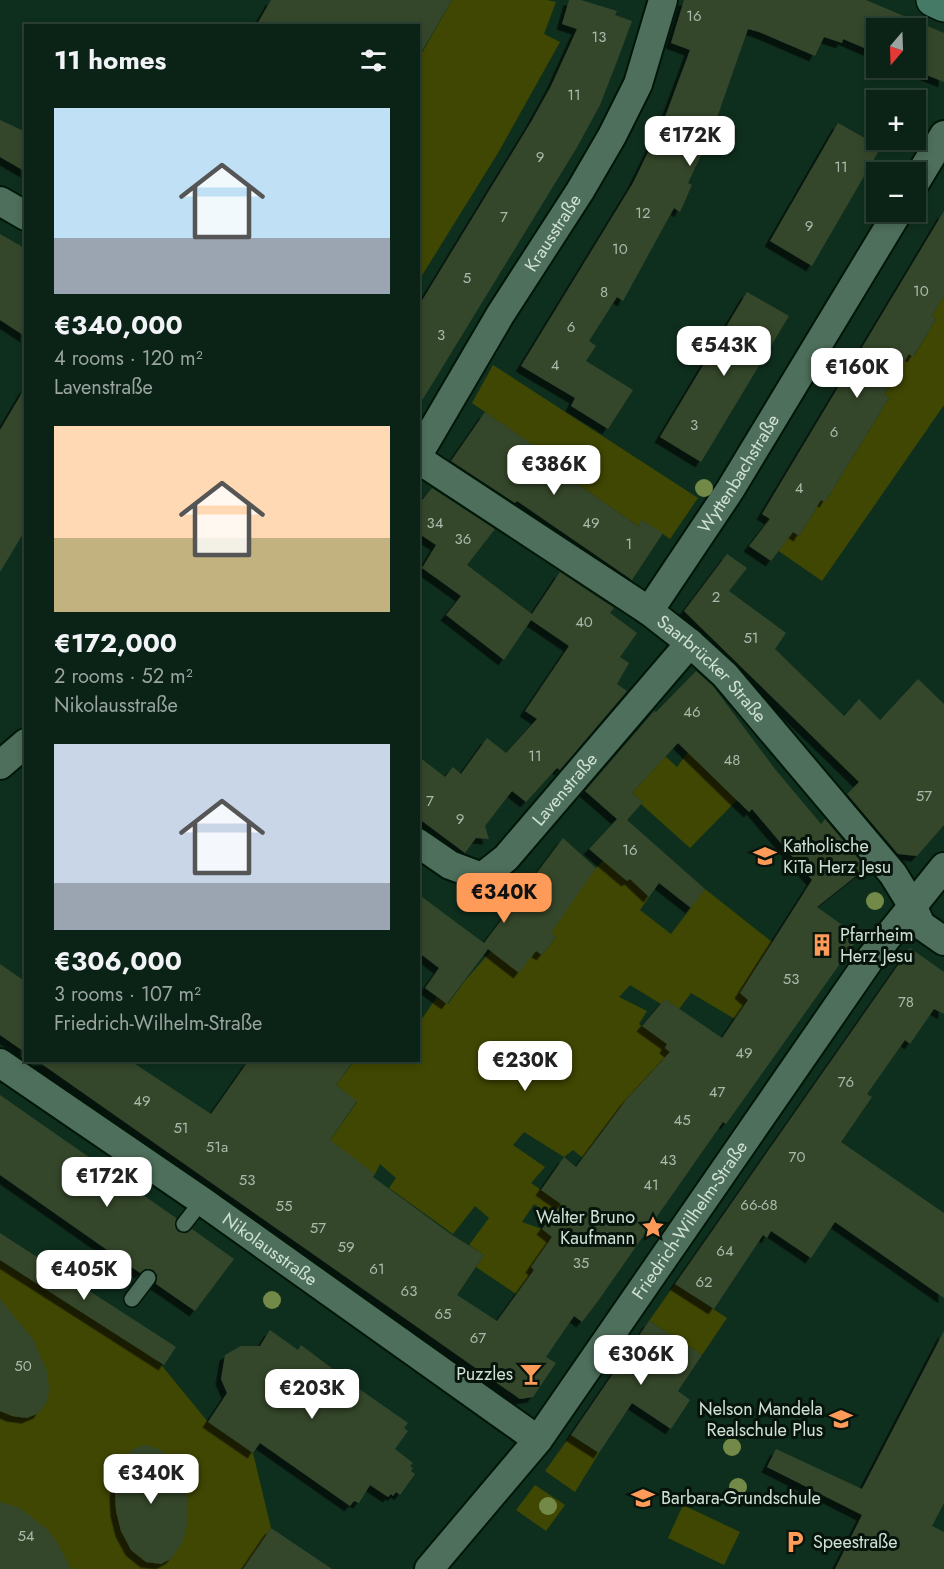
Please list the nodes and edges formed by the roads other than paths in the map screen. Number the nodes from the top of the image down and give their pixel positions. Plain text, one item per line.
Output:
1 (663, 0) edge
2 (933, 0) edge
3 (944, 5) edge
4 (944, 135) edge
5 (926, 165) edge
6 (0, 201) edge
7 (24, 215) edge
8 (892, 222) edge
9 (420, 454) edge
10 (420, 458) edge
11 (650, 611) junction
12 (690, 643) junction
13 (24, 745) edge
14 (0, 765) edge
15 (420, 844) edge
16 (944, 867) edge
17 (912, 904) junction
18 (944, 941) edge
19 (0, 1063) edge
20 (202, 1201) junction
21 (184, 1224) dead end
22 (148, 1278) dead end
23 (132, 1299) dead end
24 (538, 1440) junction
25 (429, 1569) edge

1 - 9 street, Krausstraße
2 - 3 street
4 - 5 street
6 - 7 street
8 - 11 street, Wyttenbachstraße
10 - 11 street, Saarbrücker Straße
11 - 12 street, Saarbrücker Straße
12 - 15 street, Lavenstraße
12 - 17 street, Saarbrücker Straße
13 - 14 street
16 - 17 street, Friedrich-Wilhelm-Straße
17 - 18 street, Saarbrücker Straße
17 - 24 street, Friedrich-Wilhelm-Straße
19 - 20 street, Nikolausstraße
20 - 21 lane
20 - 24 street, Nikolausstraße
22 - 23 lane
24 - 25 street, Friedrich-Wilhelm-Straße

